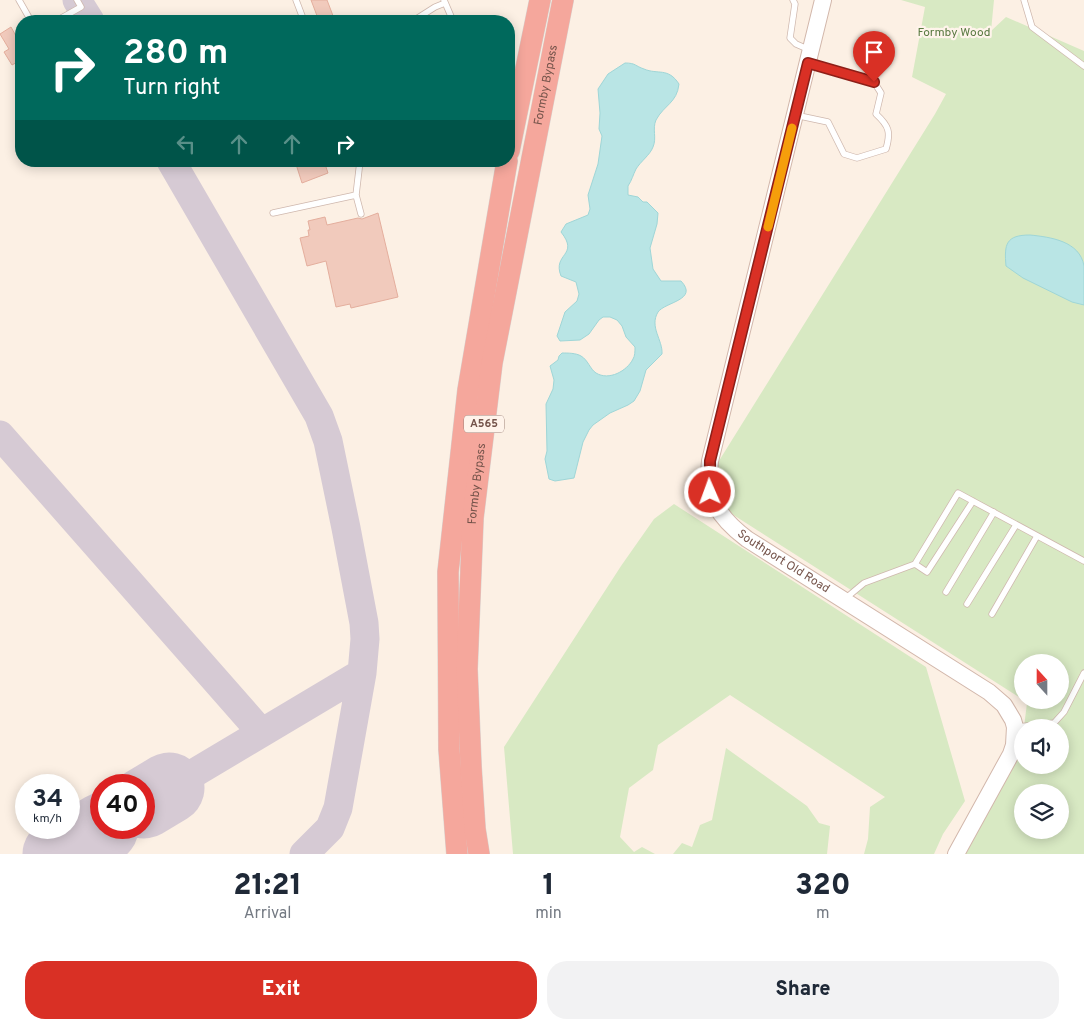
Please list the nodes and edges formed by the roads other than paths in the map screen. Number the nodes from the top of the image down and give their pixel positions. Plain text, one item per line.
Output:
1 (19, 0) edge
2 (77, 0) edge
3 (296, 0) edge
4 (540, 0) edge
5 (563, 0) edge
6 (793, 0) edge
7 (823, 0) edge
8 (1024, 0) edge
9 (445, 1) edge
10 (28, 15) edge
11 (67, 15) edge
12 (302, 15) edge
13 (422, 15) edge
14 (451, 15) edge
15 (810, 57) junction
16 (1084, 66) edge
17 (795, 115) junction
18 (515, 122) edge
19 (359, 167) edge
20 (505, 167) edge
21 (356, 195) junction
22 (273, 213) dead end
23 (361, 214) dead end
24 (973, 501) junction
25 (994, 512) junction
26 (1016, 525) junction
27 (1037, 536) junction
28 (1084, 561) edge
29 (914, 564) junction
30 (946, 592) dead end
31 (844, 600) junction
32 (967, 604) dead end
33 (992, 614) dead end
34 (1084, 673) edge
35 (1058, 719) edge
36 (1014, 720) edge
37 (1014, 734) edge
38 (457, 854) edge
39 (479, 854) edge
40 (956, 854) edge

1 - 10 lane
2 - 11 lane
3 - 12 lane
4 - 18 highway, Formby Bypass
5 - 39 highway, Formby Bypass / A565
6 - 15 lane
7 - 15 street, Southport Old Road
8 - 16 lane
9 - 13 lane
9 - 14 lane
15 - 17 street, Southport Old Road
15 - 17 lane
17 - 31 street, Southport Old Road
19 - 21 lane
20 - 38 highway, Formby Bypass / A565
21 - 22 lane
21 - 23 lane
24 - 25 lane
24 - 29 lane
24 - 29 lane
25 - 26 lane
25 - 30 lane
26 - 27 lane
26 - 32 lane
27 - 28 lane
27 - 33 lane
29 - 31 lane
31 - 36 street, Southport Old Road
34 - 35 lane
37 - 40 street

